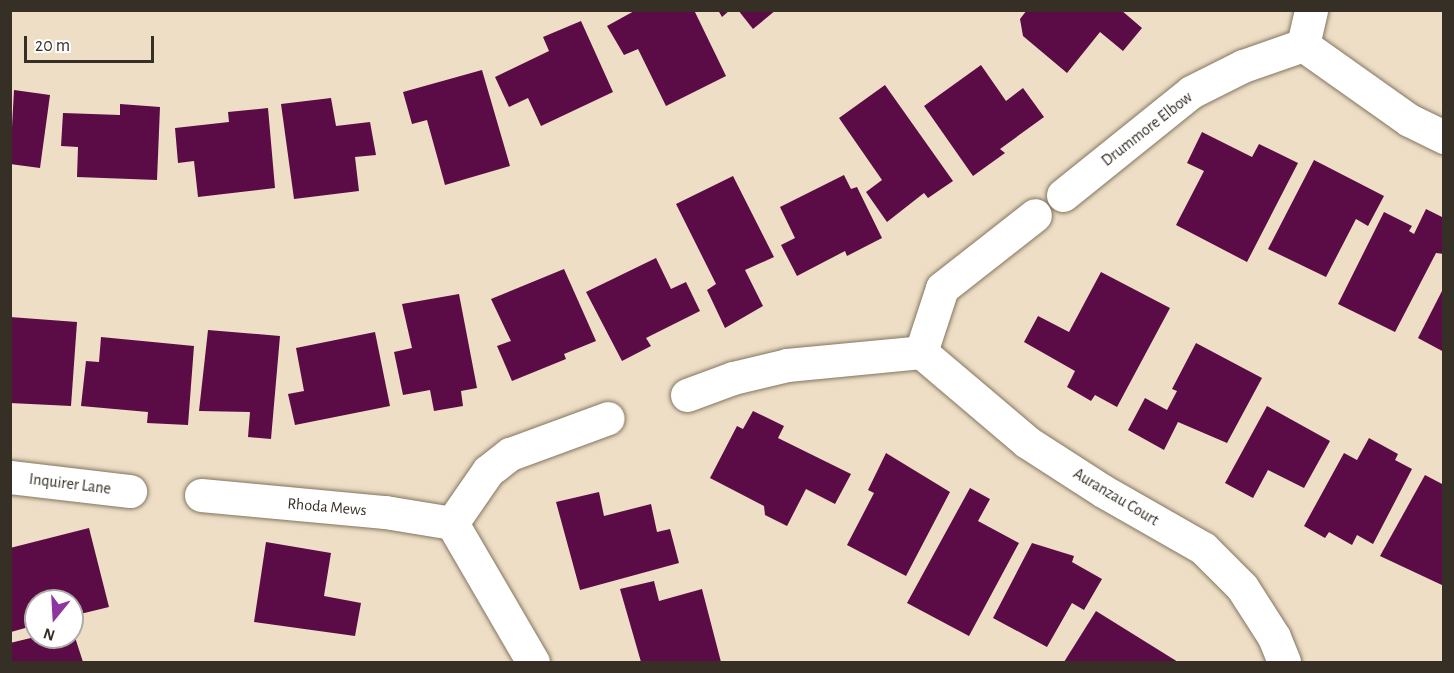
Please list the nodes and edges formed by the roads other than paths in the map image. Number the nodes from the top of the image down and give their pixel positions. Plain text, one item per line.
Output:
1 (1311, 10) edge
2 (1303, 45) junction
3 (1443, 137) edge
4 (1063, 195) dead end
5 (1035, 215) dead end
6 (921, 352) junction
7 (687, 395) dead end
8 (608, 418) dead end
9 (10, 477) edge
10 (130, 491) dead end
11 (201, 495) dead end
12 (452, 523) junction
13 (532, 663) edge
14 (1284, 663) edge

1 - 2 street
2 - 3 street
2 - 4 street, Drummore Elbow
5 - 6 street
6 - 7 street
6 - 14 street, Auranzau Court
8 - 12 street
9 - 10 street, Inquirer Lane
11 - 12 street, Rhoda Mews
12 - 13 street

